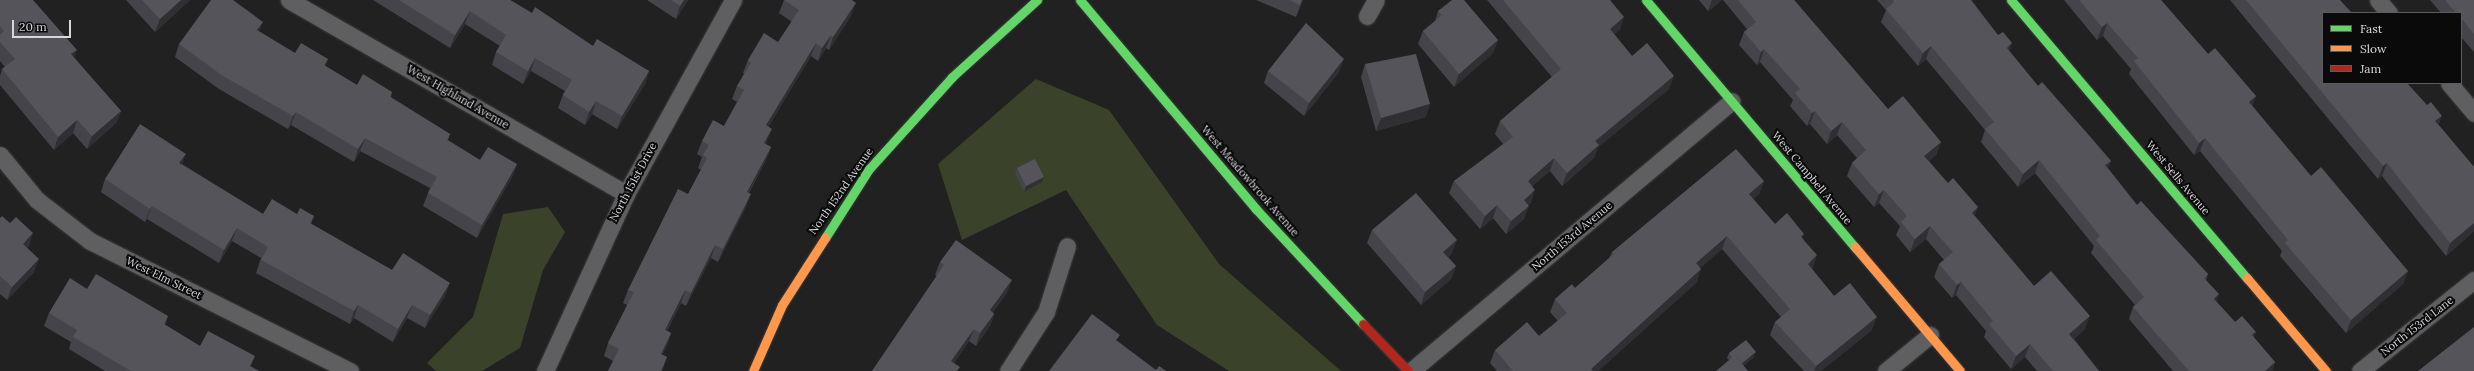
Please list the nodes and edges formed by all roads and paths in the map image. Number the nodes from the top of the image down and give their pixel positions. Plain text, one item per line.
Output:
1 (289, 0) edge
2 (733, 0) edge
3 (1037, 0) edge
4 (1080, 0) edge
5 (1376, 0) edge
6 (1646, 0) edge
7 (2011, 0) edge
8 (2378, 0) edge
9 (2388, 12) edge
10 (1367, 16) dead end
11 (2450, 84) edge
12 (1732, 101) junction
13 (2474, 113) edge
14 (0, 155) edge
15 (626, 194) junction
16 (1067, 246) dead end
17 (2474, 280) edge
18 (1930, 335) junction
19 (350, 371) edge
20 (545, 371) edge
21 (753, 371) edge
22 (1008, 371) edge
23 (1408, 371) edge
24 (1411, 371) edge
25 (1886, 371) edge
26 (1960, 371) edge
27 (2326, 371) edge
28 (2360, 371) edge

1 - 15 street, West Highland Avenue
2 - 15 street, North 151st Drive
3 - 21 street, North 152nd Avenue
4 - 23 street, West Meadowbrook Avenue
5 - 10 street
6 - 12 street, West Campbell Avenue
7 - 27 street, West Sells Avenue
8 - 9 street
11 - 13 street
12 - 18 street, West Campbell Avenue
12 - 24 street, North 153rd Avenue
14 - 19 street, West Elm Street
15 - 20 street, North 151st Drive
16 - 22 street
17 - 28 street, North 153rd Lane
18 - 25 street
18 - 26 street, West Campbell Avenue

